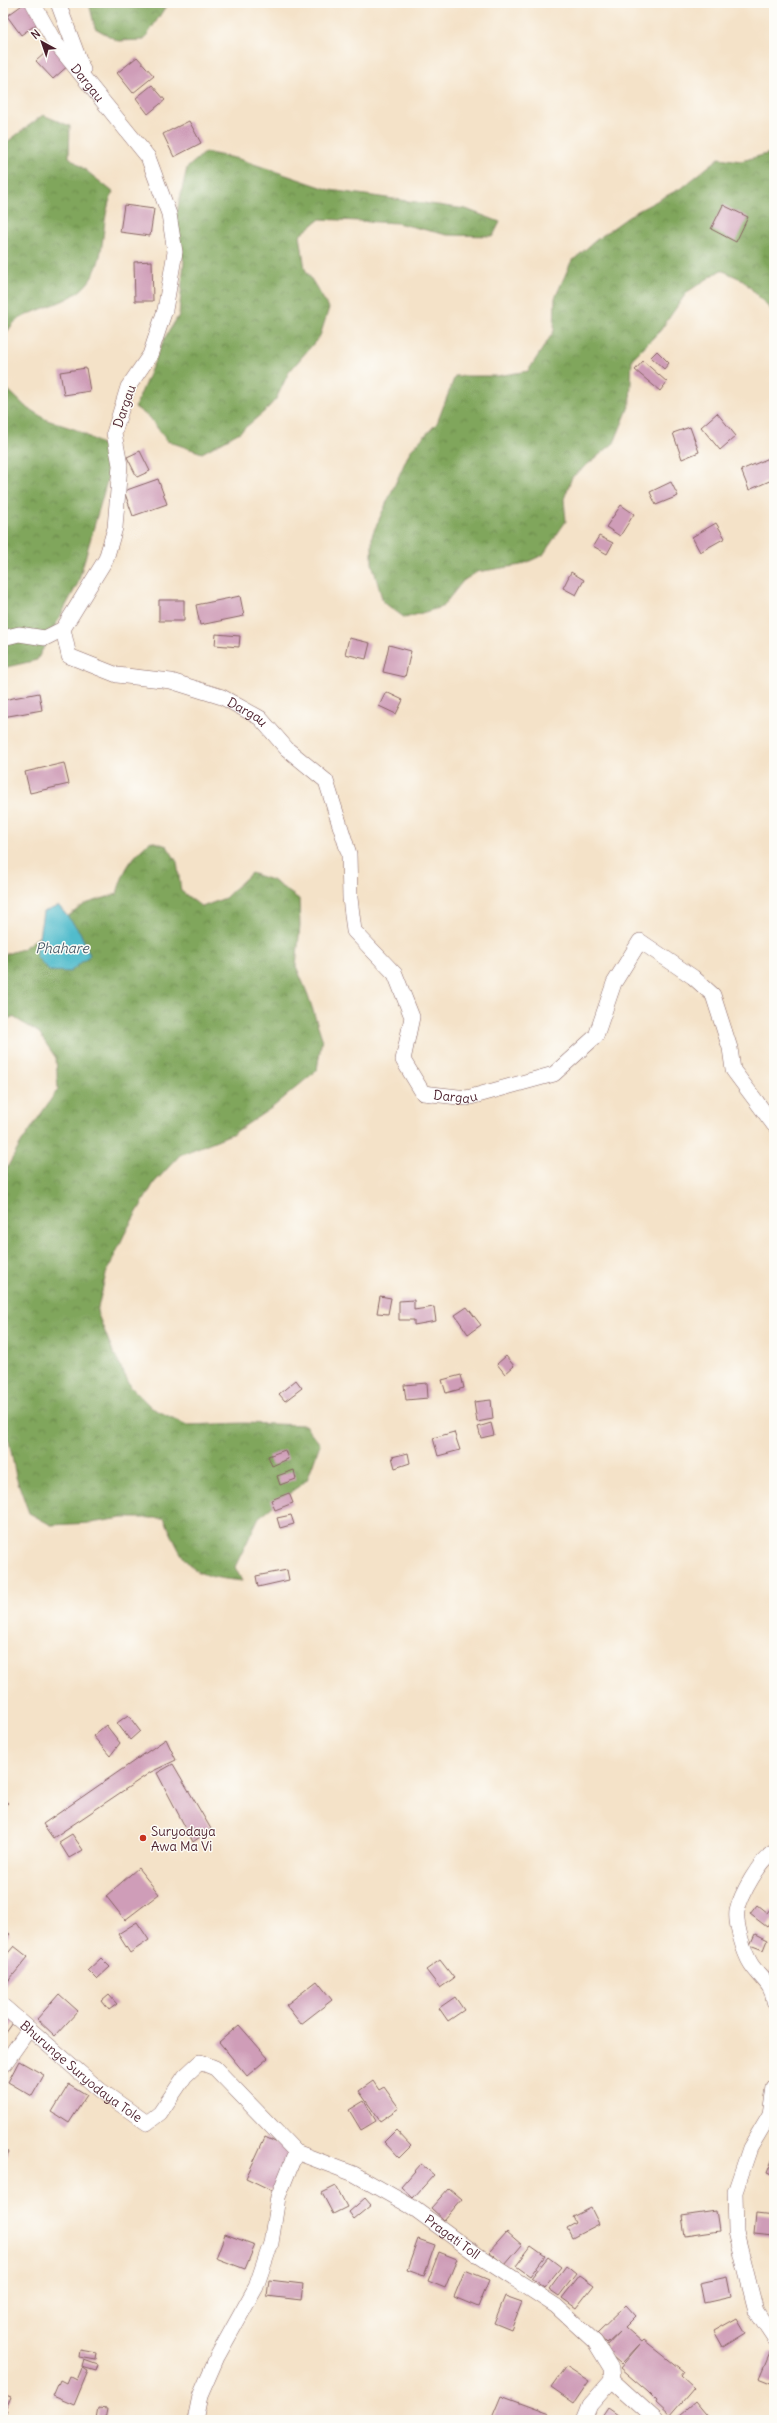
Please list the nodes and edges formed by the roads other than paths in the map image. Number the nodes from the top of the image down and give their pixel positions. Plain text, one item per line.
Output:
1 (33, 3) edge
2 (58, 3) edge
3 (89, 84) junction
4 (63, 629) junction
5 (3, 638) edge
6 (774, 1125) edge
7 (774, 1852) edge
8 (774, 2001) edge
9 (3, 2006) edge
10 (29, 2029) junction
11 (3, 2066) edge
12 (226, 2080) joint
13 (774, 2087) edge
14 (296, 2152) junction
15 (774, 2338) edge
16 (612, 2380) junction
17 (195, 2420) edge
18 (584, 2420) edge
19 (656, 2420) edge

1 - 3 street, Dargau
2 - 3 street
3 - 4 street, Dargau
4 - 5 street
4 - 6 street, Dargau
7 - 8 street
9 - 10 street, Bhurunge Suryodaya Tole
10 - 11 street
10 - 12 street, Bhurunge Suryodaya Tole
12 - 14 street, Pragati Toll
13 - 15 street
14 - 16 street, Pragati Toll
14 - 17 street
16 - 18 street
16 - 19 street

